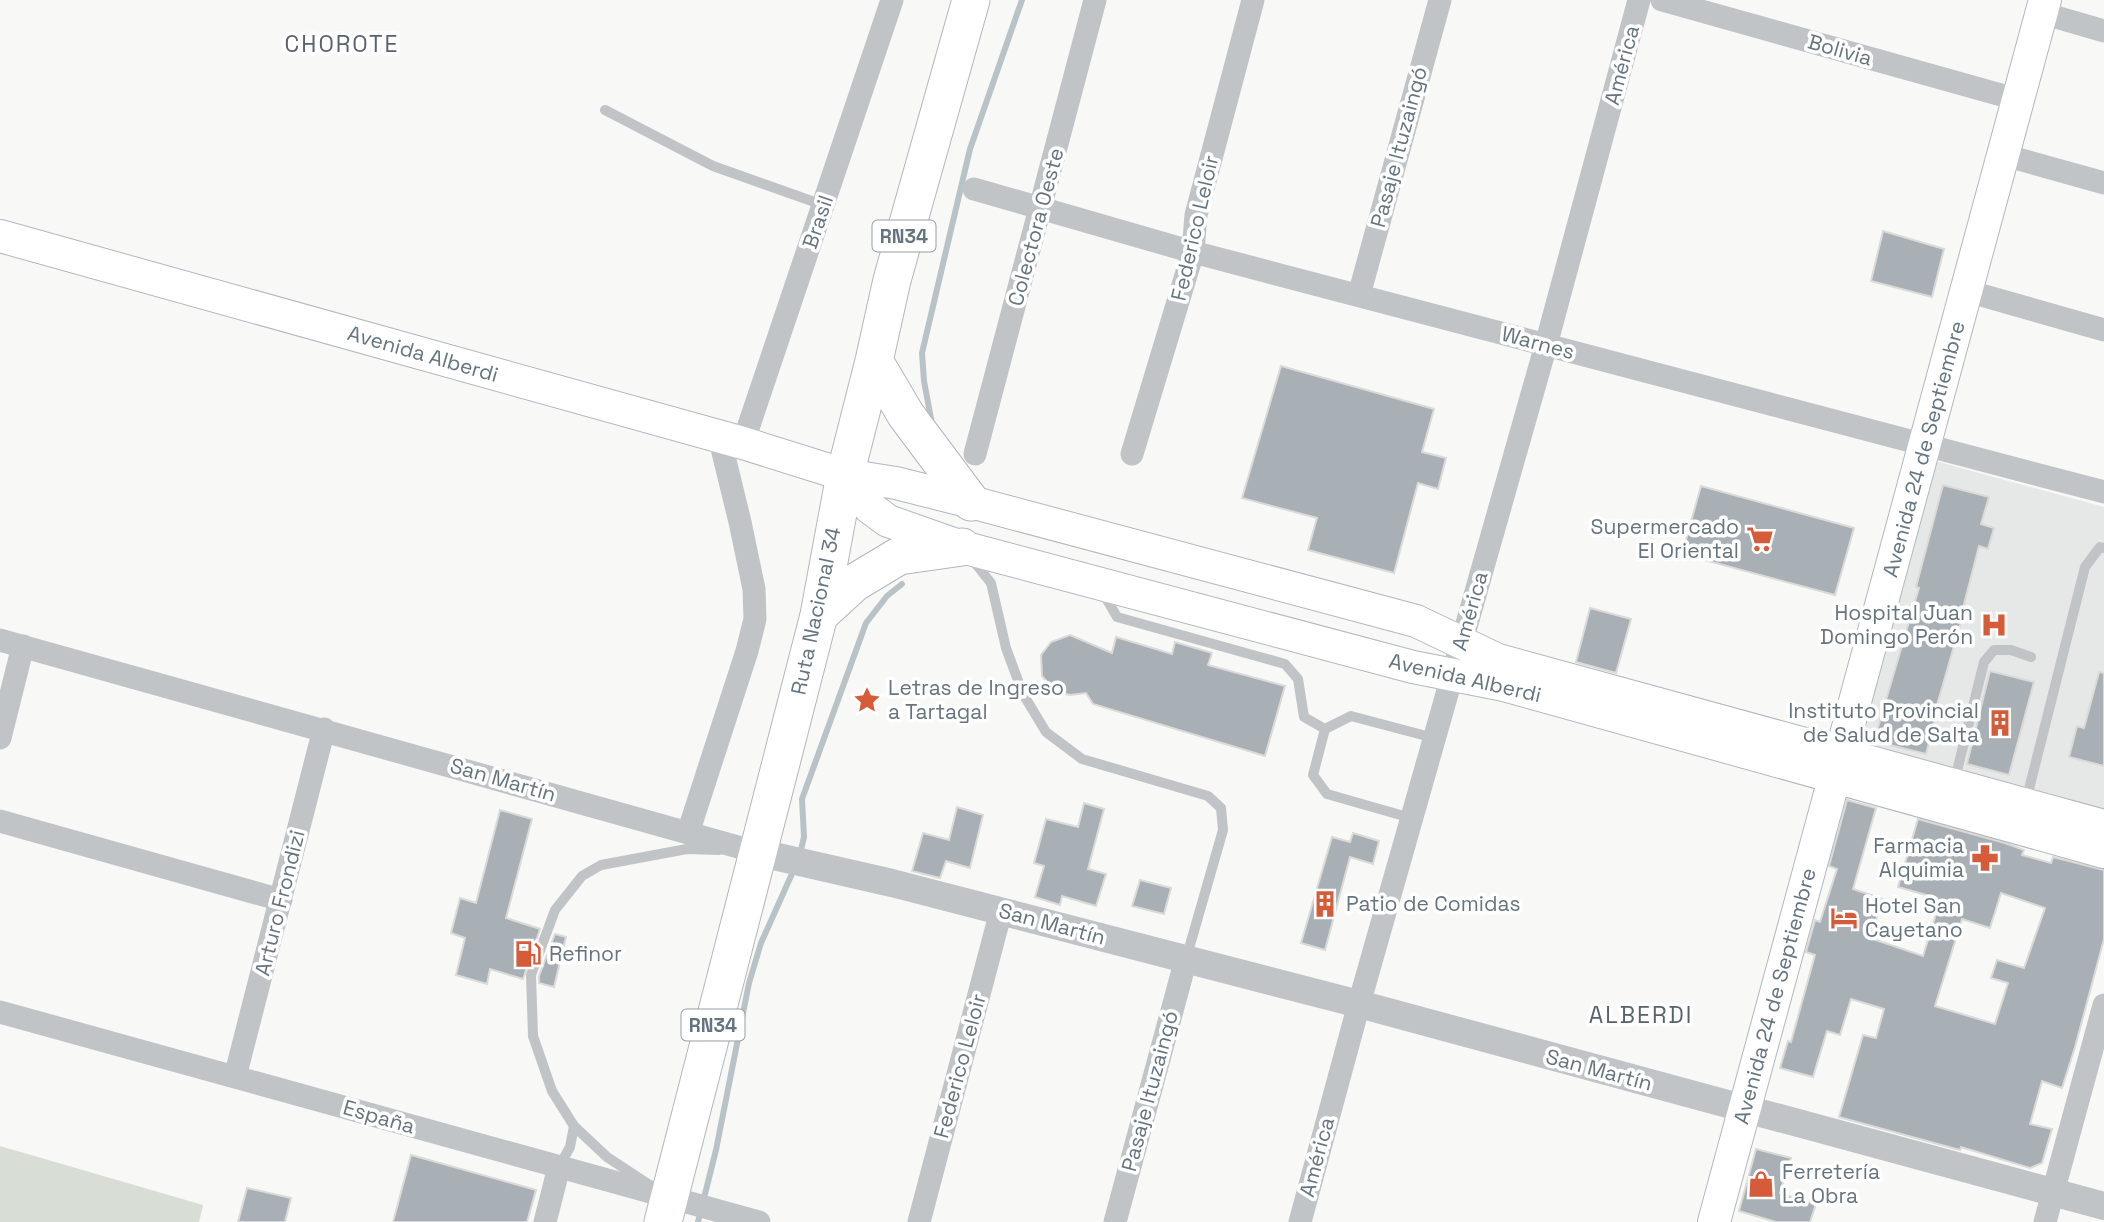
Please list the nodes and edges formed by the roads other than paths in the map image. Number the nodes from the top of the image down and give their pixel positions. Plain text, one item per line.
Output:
1 (892, 0) edge
2 (971, 0) edge
3 (1095, 0) edge
4 (1253, 0) edge
5 (1440, 0) edge
6 (1639, 0) edge
7 (1662, 0) edge
8 (2044, 7) edge
9 (2104, 31) edge
10 (2019, 100) junction
11 (605, 110) dead end
12 (2004, 155) junction
13 (2104, 183) edge
14 (974, 189) dead end
15 (823, 205) junction
16 (1042, 207) junction
17 (0, 236) edge
18 (1193, 252) junction
19 (1967, 291) junction
20 (1359, 295) junction
21 (2104, 330) edge
22 (1546, 345) junction
23 (874, 361) junction
24 (731, 440) junction
25 (1925, 444) junction
26 (975, 454) dead end
27 (1132, 454) dead end
28 (845, 474) junction
29 (2104, 492) edge
30 (971, 502) junction
31 (1109, 539) junction
32 (962, 547) junction
33 (2104, 548) edge
34 (1097, 583) junction
35 (819, 615) junction
36 (0, 639) edge
37 (1461, 643) junction
38 (23, 646) junction
39 (2031, 657) dead end
40 (1452, 675) junction
41 (324, 729) junction
42 (1325, 729) junction
43 (0, 738) edge
44 (1434, 738) junction
45 (1837, 766) junction
46 (1953, 785) junction
47 (2025, 805) junction
48 (1411, 818) junction
49 (0, 821) edge
50 (2104, 826) edge
51 (688, 833) junction
52 (756, 852) junction
53 (2104, 852) edge
54 (281, 900) junction
55 (1001, 911) junction
56 (1186, 959) junction
57 (1359, 1004) junction
58 (2104, 1005) edge
59 (0, 1012) edge
60 (235, 1077) junction
61 (1745, 1110) junction
62 (574, 1126) junction
63 (559, 1167) junction
64 (2053, 1193) junction
65 (2104, 1206) edge
66 (684, 1208) edge
67 (545, 1222) edge
68 (759, 1222) edge
69 (919, 1222) edge
70 (1115, 1222) edge
71 (1300, 1222) edge
72 (1714, 1222) edge
73 (2045, 1222) edge

1 - 15 street, Brasil
2 - 23 highway, Ruta Nacional 34 / RN34
3 - 16 street, Colectora Oeste
4 - 18 street, Federico Leloir
5 - 20 street, Pasaje Ituzaingó
6 - 22 street, América
7 - 10 street, Bolivia
8 - 9 street
8 - 10 main road, Avenida 24 de Septiembre
10 - 12 main road, Avenida 24 de Septiembre
11 - 15 lane
12 - 13 street
12 - 19 main road, Avenida 24 de Septiembre
14 - 16 street, Warnes
15 - 24 street, Brasil
16 - 18 street, Warnes
16 - 26 street, Colectora Oeste
17 - 24 main road, Avenida Alberdi
18 - 20 street, Warnes
18 - 27 street, Federico Leloir
19 - 21 street
19 - 25 main road, Avenida 24 de Septiembre
20 - 22 street, Warnes
22 - 25 street, Warnes
22 - 37 street, América
23 - 28 highway, Ruta Nacional 34 / RN34
23 - 30 highway
24 - 28 main road, Avenida Alberdi
24 - 51 street
25 - 29 street, Warnes
25 - 45 main road, Avenida 24 de Septiembre
28 - 30 main road, Avenida Alberdi
28 - 32 main road, Avenida Alberdi
28 - 35 highway, Ruta Nacional 34 / RN34
30 - 31 main road, Avenida Alberdi
31 - 34 main road
31 - 37 main road, Avenida Alberdi
32 - 34 main road, Avenida Alberdi
32 - 35 highway
32 - 56 lane
33 - 47 lane
34 - 40 main road, Avenida Alberdi
34 - 42 lane
35 - 52 highway, Ruta Nacional 34 / RN34
36 - 38 street, San Martín
37 - 40 street, América
37 - 45 main road, Avenida Alberdi
38 - 41 street, San Martín
38 - 43 street
39 - 46 lane
40 - 44 street, América
40 - 45 main road, Avenida Alberdi
41 - 51 street, San Martín
41 - 54 street, Arturo Frondizi
42 - 44 lane
42 - 48 lane
44 - 48 street, América
45 - 46 main road, Avenida Alberdi
45 - 53 main road, Avenida Alberdi
45 - 61 main road, Avenida 24 de Septiembre
46 - 47 main road, Avenida Alberdi
47 - 50 main road, Avenida Alberdi
48 - 57 street, América
49 - 54 street
51 - 52 street, San Martín
52 - 55 street, San Martín
52 - 62 lane
52 - 66 highway, Ruta Nacional 34 / RN34
54 - 60 street, Arturo Frondizi
55 - 56 street, San Martín
55 - 69 street, Federico Leloir
56 - 57 street, San Martín
56 - 70 street, Pasaje Ituzaingó
57 - 61 street, San Martín
57 - 71 street, América
58 - 64 street
59 - 60 street, España
60 - 63 street, España
61 - 64 street, San Martín
61 - 72 main road, Avenida 24 de Septiembre
62 - 63 lane
62 - 66 lane
63 - 66 street, España
63 - 67 street
64 - 65 street, San Martín
64 - 73 street
66 - 68 street, España

